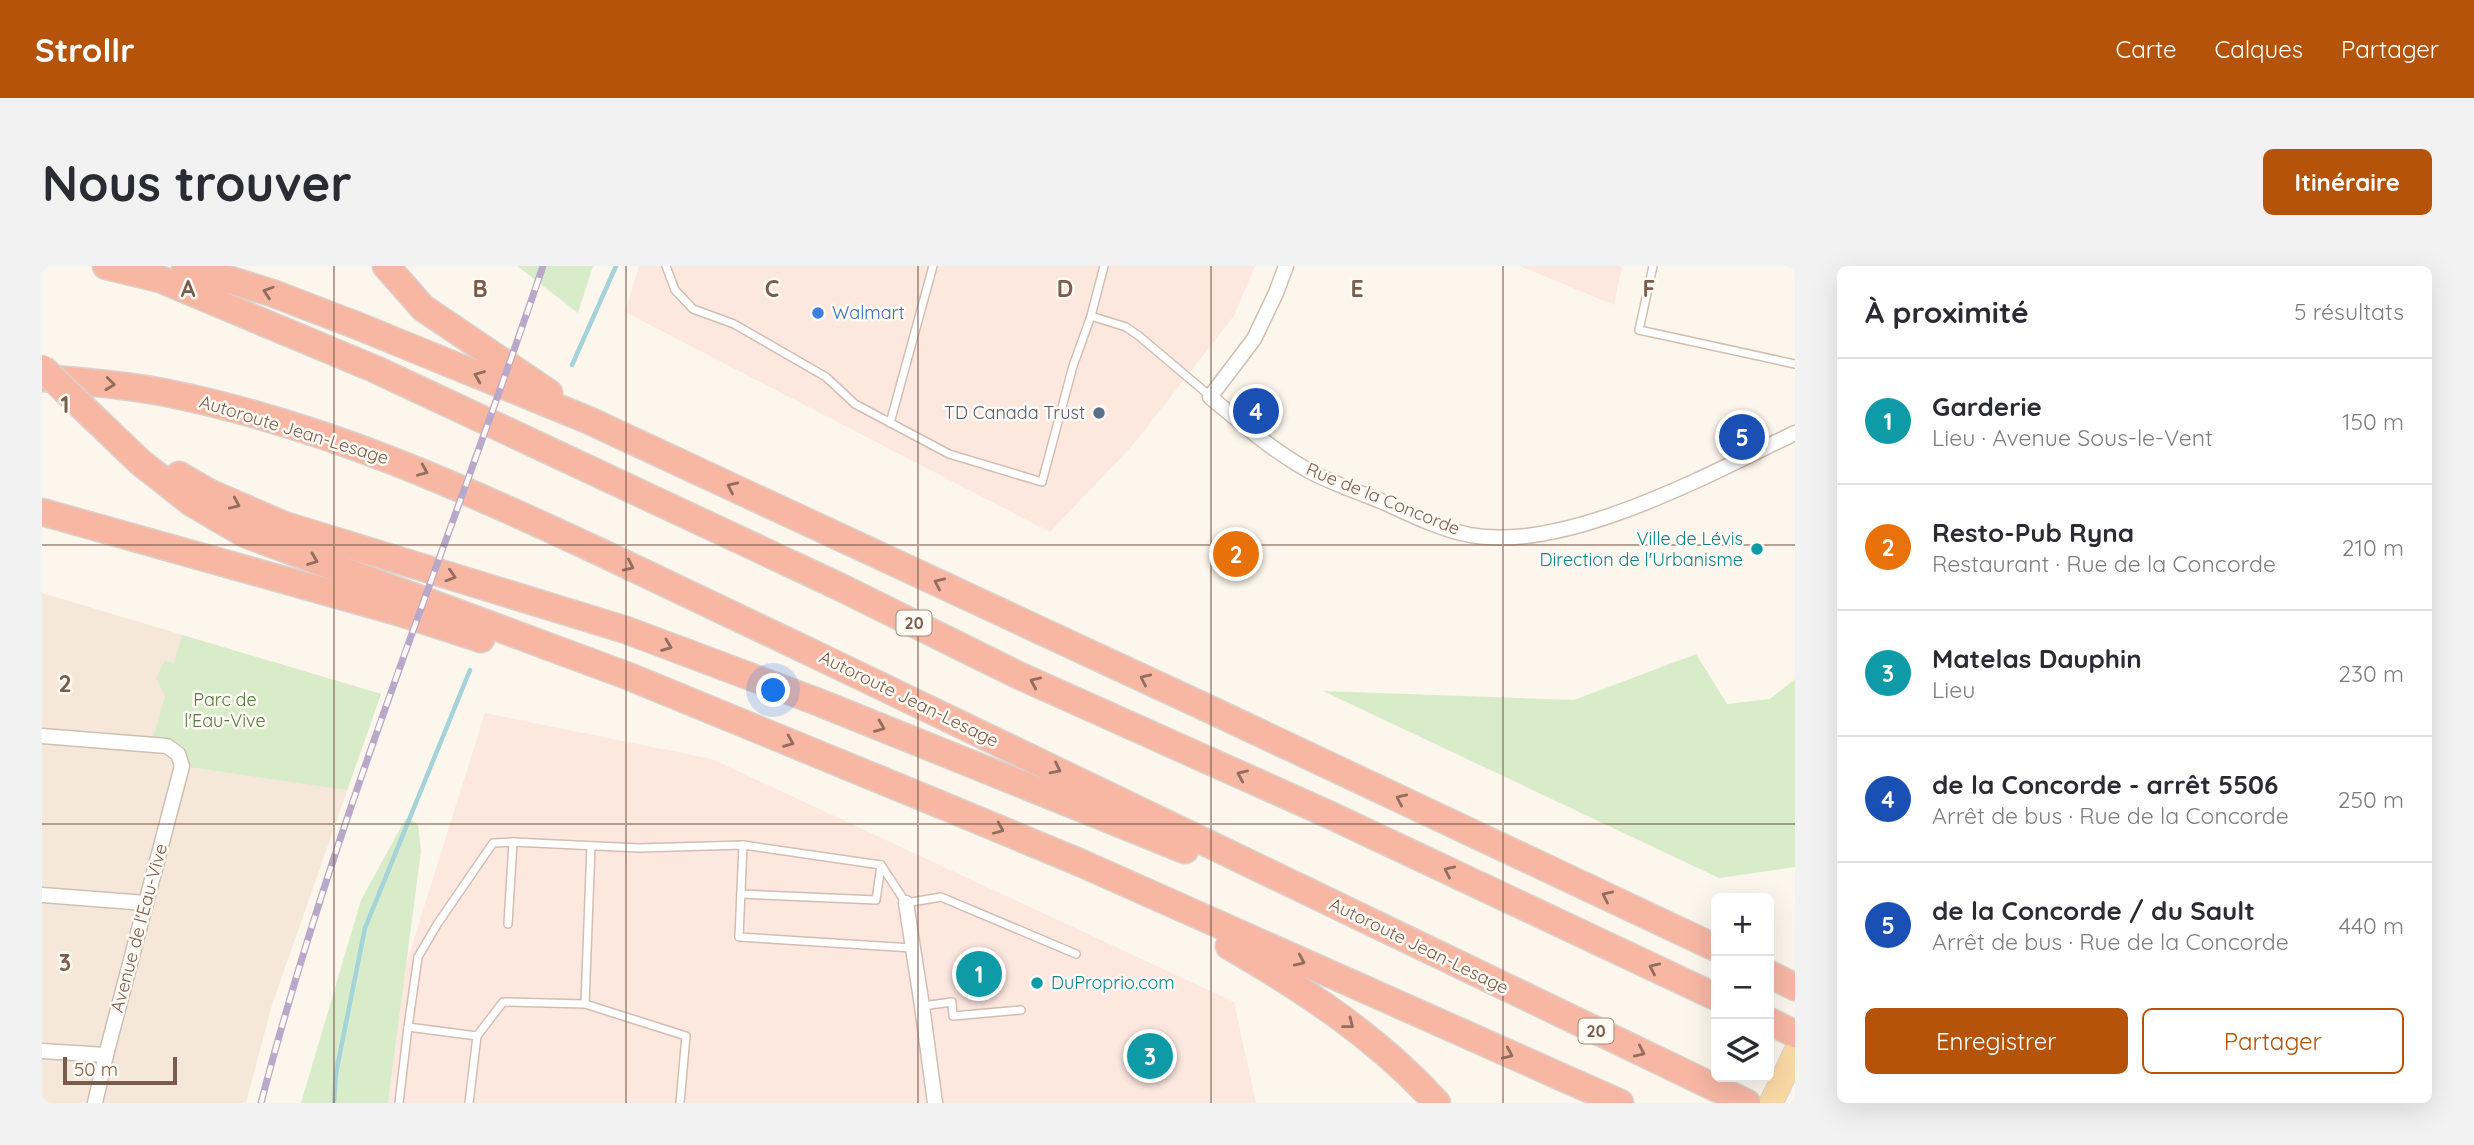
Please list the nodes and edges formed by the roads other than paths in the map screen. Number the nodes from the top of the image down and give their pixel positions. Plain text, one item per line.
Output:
1 (106, 266) edge
2 (185, 266) edge
3 (386, 266) edge
4 (666, 266) edge
5 (933, 266) edge
6 (1104, 266) edge
7 (1286, 266) edge
8 (1653, 266) edge
9 (1091, 316) junction
10 (1795, 364) edge
11 (42, 368) edge
12 (42, 378) edge
13 (1210, 397) junction
14 (94, 418) junction
15 (588, 420) junction
16 (890, 423) junction
17 (1795, 433) edge
18 (42, 506) edge
19 (42, 512) edge
20 (123, 534) junction
21 (726, 716) junction
22 (42, 736) edge
23 (513, 842) junction
24 (743, 845) junction
25 (591, 846) junction
26 (1081, 863) junction
27 (881, 865) junction
28 (741, 894) junction
29 (42, 895) edge
30 (146, 903) junction
31 (906, 903) junction
32 (508, 924) dead end
33 (1711, 945) edge
34 (913, 948) junction
35 (1076, 954) dead end
36 (1446, 960) junction
37 (1774, 970) edge
38 (1774, 976) edge
39 (1795, 979) edge
40 (1795, 987) edge
41 (1711, 995) edge
42 (585, 1004) junction
43 (922, 1006) junction
44 (1021, 1010) dead end
45 (1774, 1024) edge
46 (408, 1027) junction
47 (1795, 1034) edge
48 (477, 1036) junction
49 (42, 1051) edge
50 (1795, 1053) edge
51 (106, 1055) junction
52 (95, 1103) edge
53 (400, 1103) edge
54 (469, 1103) edge
55 (680, 1103) edge
56 (935, 1103) edge
57 (1437, 1103) edge
58 (1620, 1103) edge
59 (1747, 1103) edge
60 (1771, 1103) edge

41 -> 1 highway, 20
15 -> 2 highway
3 - 15 highway
4 - 16 lane
5 - 16 lane
6 - 9 lane
7 - 13 street
8 - 10 lane
9 - 13 lane
9 - 16 lane
11 - 14 highway, bridge
12 -> 36 highway, Autoroute Jean-Lesage / 20
13 - 17 street, Rue de la Concorde
14 -> 21 highway
14 -> 36 highway
33 -> 15 highway
18 - 20 highway
19 - 20 highway
20 - 21 highway
21 -> 26 highway
22 - 30 street, Avenue de l'Eau-Vive
23 - 25 lane
23 - 32 lane
23 - 46 lane
24 - 25 lane
24 - 27 lane
24 - 28 lane
25 - 42 lane
26 -> 57 highway
26 -> 58 highway
27 - 28 lane
27 - 31 lane
28 - 34 lane
29 - 30 street
30 - 51 street, Avenue de l'Eau-Vive
31 - 34 street
31 - 35 lane
34 - 43 street
36 -> 59 highway, Autoroute Jean-Lesage / 20
37 - 39 highway
38 - 40 highway
42 - 48 lane
42 - 55 lane
43 - 44 lane
43 - 56 street
45 - 47 highway
46 - 48 lane
46 - 53 lane
48 - 54 lane
49 - 51 street
50 - 60 main road
51 - 52 street, Avenue de l'Eau-Vive

